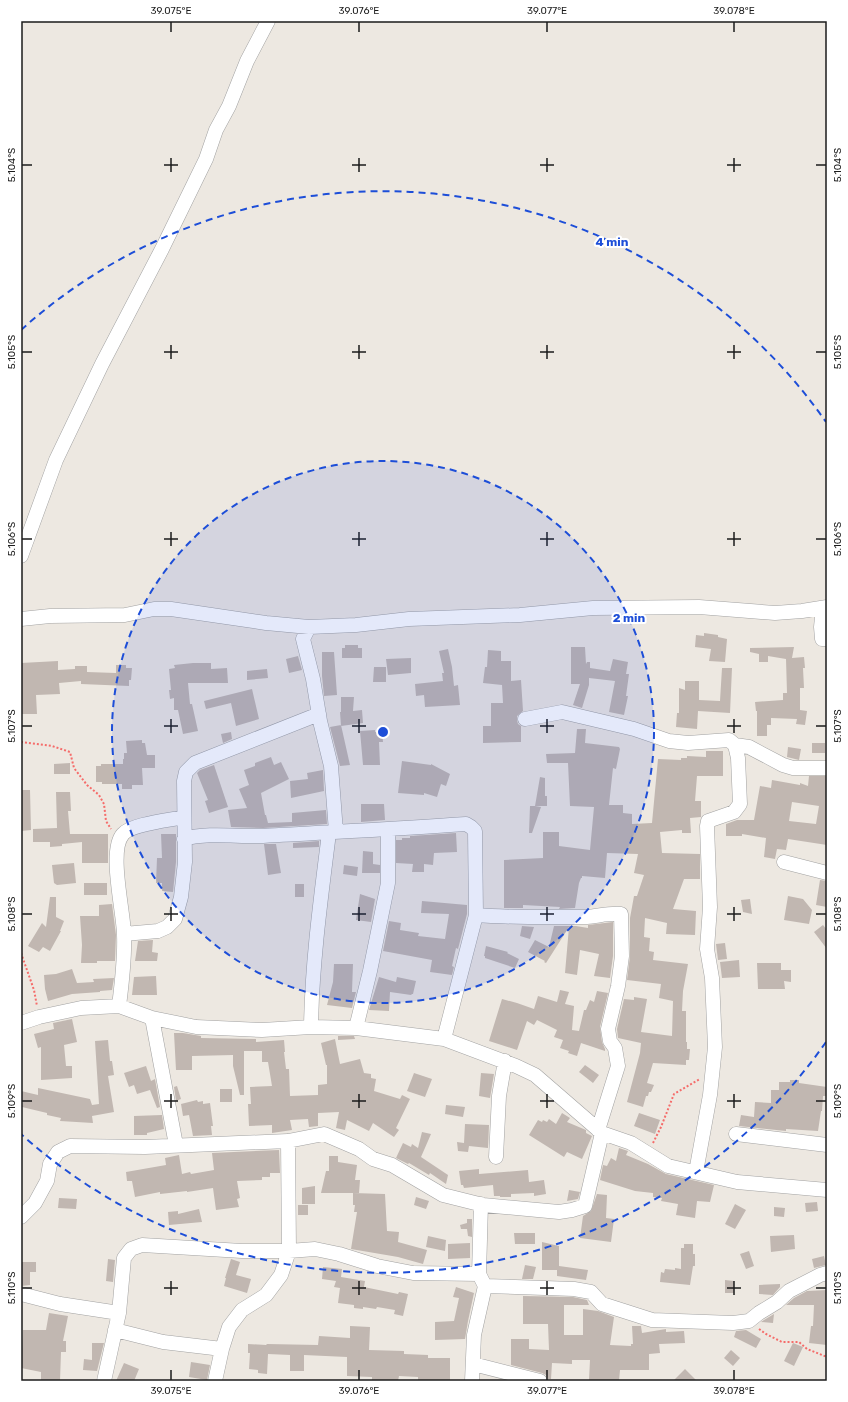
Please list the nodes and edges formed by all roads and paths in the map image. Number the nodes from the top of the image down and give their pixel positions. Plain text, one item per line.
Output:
1 (268, 21) edge
2 (21, 556) edge
3 (825, 608) edge
4 (21, 619) edge
5 (309, 627) junction
6 (827, 639) edge
7 (319, 714) junction
8 (525, 719) dead end
9 (21, 742) edge
10 (735, 745) junction
11 (827, 768) edge
12 (184, 817) junction
13 (388, 830) junction
14 (124, 832) junction
15 (333, 832) junction
16 (184, 839) junction
17 (784, 862) dead end
18 (827, 873) edge
19 (476, 915) junction
20 (124, 934) junction
21 (21, 953) edge
22 (119, 1006) junction
23 (39, 1017) junction
24 (152, 1018) junction
25 (21, 1024) edge
26 (311, 1027) junction
27 (356, 1028) junction
28 (444, 1039) junction
29 (505, 1061) junction
30 (711, 1072) junction
31 (600, 1131) junction
32 (736, 1134) dead end
33 (288, 1141) junction
34 (176, 1145) junction
35 (827, 1145) edge
36 (648, 1153) junction
37 (496, 1157) dead end
38 (696, 1172) junction
39 (827, 1190) edge
40 (481, 1204) junction
41 (21, 1217) edge
42 (288, 1251) junction
43 (827, 1273) edge
44 (482, 1280) junction
45 (21, 1294) edge
46 (119, 1313) junction
47 (750, 1321) junction
48 (115, 1330) junction
49 (222, 1349) junction
50 (827, 1358) edge
51 (473, 1364) junction
52 (104, 1381) edge
53 (215, 1381) edge
54 (472, 1381) edge
55 (540, 1381) edge

1 - 2 street
3 - 5 street
3 - 6 street
4 - 5 street
5 - 7 street
7 - 12 street
7 - 15 street
8 - 10 street
9 - 14 path
10 - 11 street
10 - 30 street
12 - 14 street
12 - 16 street
13 - 15 street
13 - 19 street
13 - 27 street
14 - 20 street
15 - 16 street
15 - 26 street
16 - 20 street
17 - 18 street
19 - 28 street
19 - 31 street
20 - 22 street
21 - 23 path
22 - 23 street
22 - 24 street
23 - 25 street
24 - 26 street
24 - 34 street
26 - 27 street
27 - 28 street
28 - 29 street
29 - 31 street
29 - 37 street
30 - 36 path
30 - 38 street
31 - 36 street
31 - 40 street
32 - 35 street
33 - 34 street
33 - 40 street
33 - 42 street
34 - 41 street
36 - 38 street
38 - 39 street
40 - 44 street
42 - 44 street
42 - 46 street
42 - 49 street
43 - 47 street
44 - 47 street
44 - 51 street
45 - 46 street
46 - 48 street
47 - 50 path
48 - 49 street
48 - 52 street
49 - 53 street
51 - 54 street
51 - 55 street

